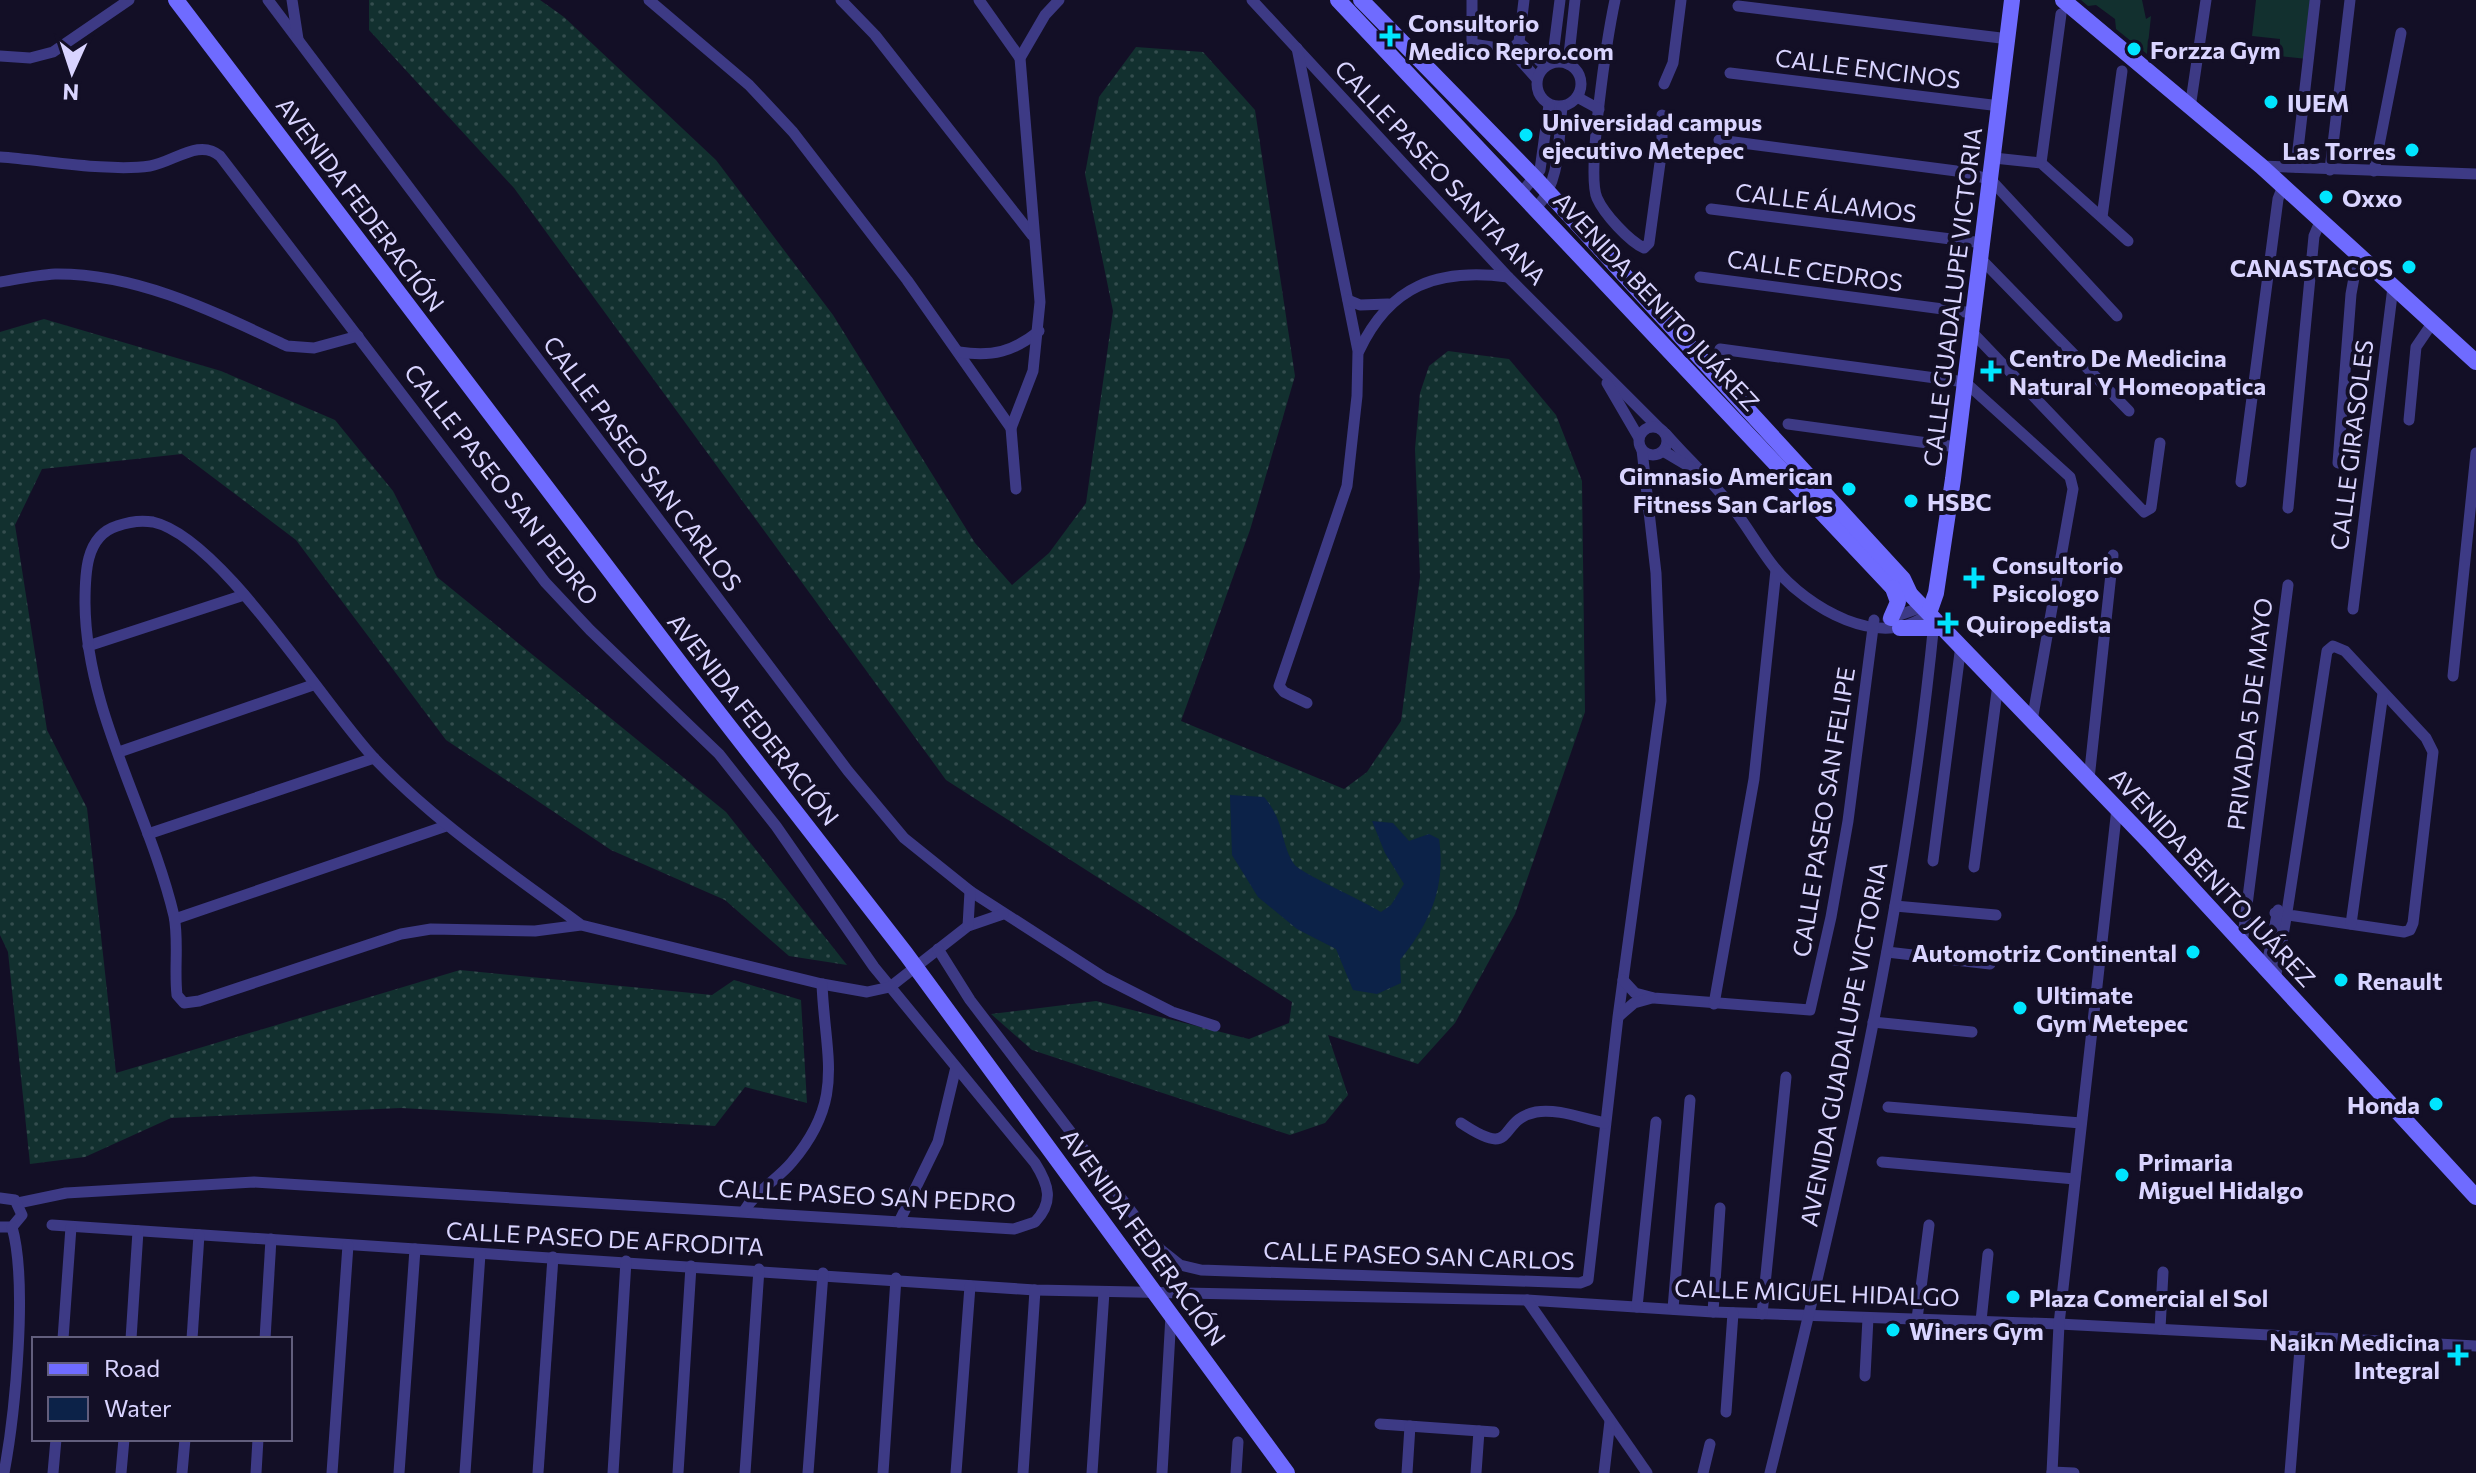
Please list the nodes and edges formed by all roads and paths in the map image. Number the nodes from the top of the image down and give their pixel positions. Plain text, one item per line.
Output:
1 (129, 0) edge
2 (176, 0) edge
3 (268, 0) edge
4 (292, 0) edge
5 (649, 0) edge
6 (841, 0) edge
7 (979, 0) edge
8 (1059, 0) edge
9 (1252, 0) edge
10 (1338, 0) edge
11 (1361, 0) edge
12 (1472, 0) edge
13 (1524, 0) edge
14 (1560, 0) edge
15 (1575, 0) edge
16 (1615, 0) edge
17 (1681, 0) edge
18 (2012, 0) edge
19 (2206, 0) edge
20 (2350, 0) edge
21 (2315, 1) edge
22 (1738, 6) dead end
23 (2062, 7) edge
24 (2401, 33) dead end
25 (2009, 39) junction
26 (299, 43) junction
27 (1515, 46) junction
28 (1297, 48) junction
29 (0, 56) edge
30 (1020, 58) junction
31 (1549, 64) junction
32 (1568, 64) junction
33 (1603, 70) junction
34 (2122, 71) dead end
35 (1730, 73) dead end
36 (1537, 79) junction
37 (1581, 79) junction
38 (1664, 84) dead end
39 (1577, 97) junction
40 (1556, 106) junction
41 (2000, 106) junction
42 (2190, 108) junction
43 (1599, 109) junction
44 (1662, 115) dead end
45 (1719, 140) dead end
46 (0, 157) edge
47 (1994, 158) junction
48 (2041, 163) junction
49 (2261, 166) junction
50 (2296, 167) junction
51 (2330, 170) junction
52 (2374, 171) junction
53 (2476, 174) edge
54 (1536, 179) junction
55 (1991, 180) junction
56 (2283, 186) junction
57 (1522, 192) junction
58 (1549, 194) junction
59 (1537, 207) junction
60 (1711, 209) dead end
61 (2102, 217) junction
62 (2320, 222) junction
63 (1032, 236) junction
64 (2128, 241) dead end
65 (1982, 251) junction
66 (2358, 256) junction
67 (1508, 277) junction
68 (1700, 277) dead end
69 (0, 282) edge
70 (2393, 287) junction
71 (1348, 300) junction
72 (1388, 304) junction
73 (1973, 313) junction
74 (2117, 316) dead end
75 (2433, 322) junction
76 (1039, 331) junction
77 (1971, 331) junction
78 (358, 336) junction
79 (1720, 349) dead end
80 (1358, 351) junction
81 (959, 352) junction
82 (2476, 362) edge
83 (1600, 372) junction
84 (1965, 382) junction
85 (2129, 411) dead end
86 (2409, 420) dead end
87 (1788, 424) dead end
88 (1011, 428) junction
89 (1662, 431) junction
90 (2160, 443) dead end
91 (1640, 444) junction
92 (1957, 447) junction
93 (1659, 453) junction
94 (2476, 453) edge
95 (2338, 463) dead end
96 (1702, 474) junction
97 (2241, 482) dead end
98 (1016, 489) dead end
99 (1649, 493) junction
100 (2288, 508) dead end
101 (2113, 555) dead end
102 (1776, 570) junction
103 (2288, 585) dead end
104 (1893, 588) junction
105 (244, 595) junction
106 (2353, 609) dead end
107 (1930, 613) junction
108 (1881, 624) junction
109 (1961, 645) junction
110 (88, 646) junction
111 (2453, 676) dead end
112 (1998, 684) junction
113 (313, 685) junction
114 (2383, 693) junction
115 (1307, 703) dead end
116 (2032, 721) junction
117 (119, 752) junction
118 (374, 758) junction
119 (2089, 779) junction
120 (2117, 808) junction
121 (446, 826) junction
122 (148, 834) junction
123 (1933, 861) dead end
124 (1974, 867) dead end
125 (970, 891) junction
126 (1895, 906) junction
127 (1003, 914) junction
128 (2281, 914) junction
129 (1996, 915) dead end
130 (175, 919) junction
131 (2351, 924) junction
132 (581, 925) junction
133 (968, 926) junction
134 (2242, 944) junction
135 (938, 949) junction
136 (1887, 952) junction
137 (1990, 964) dead end
138 (2271, 974) junction
139 (1623, 980) junction
140 (822, 984) junction
141 (890, 987) junction
142 (1654, 998) junction
143 (1714, 1004) junction
144 (1618, 1017) junction
145 (1873, 1022) junction
146 (1215, 1026) dead end
147 (1972, 1032) dead end
148 (956, 1067) junction
149 (1786, 1077) dead end
150 (1690, 1100) dead end
151 (1888, 1107) dead end
152 (1656, 1122) dead end
153 (1461, 1123) dead end
154 (1605, 1123) junction
155 (2081, 1123) junction
156 (1882, 1162) dead end
157 (2075, 1179) junction
158 (2476, 1197) edge
159 (0, 1198) edge
160 (18, 1203) junction
161 (1720, 1208) dead end
162 (744, 1211) junction
163 (899, 1222) junction
164 (52, 1225) dead end
165 (1929, 1225) dead end
166 (6, 1227) edge
167 (71, 1227) junction
168 (138, 1231) junction
169 (199, 1235) junction
170 (271, 1239) junction
171 (348, 1245) junction
172 (415, 1249) junction
173 (480, 1254) junction
174 (1988, 1254) dead end
175 (553, 1257) junction
176 (626, 1261) junction
177 (691, 1266) junction
178 (759, 1269) junction
179 (2163, 1272) dead end
180 (823, 1273) junction
181 (896, 1278) junction
182 (970, 1286) junction
183 (1035, 1290) junction
184 (1104, 1292) junction
185 (1156, 1293) junction
186 (1527, 1300) junction
187 (1637, 1307) junction
188 (1673, 1309) junction
189 (1713, 1312) junction
190 (1733, 1313) junction
191 (1171, 1314) junction
192 (1762, 1314) junction
193 (1810, 1316) junction
194 (1868, 1318) junction
195 (1917, 1319) junction
196 (1981, 1321) junction
197 (2059, 1324) junction
198 (2160, 1329) junction
199 (2301, 1336) junction
200 (63, 1337) edge
201 (131, 1337) edge
202 (192, 1337) edge
203 (265, 1337) edge
204 (2476, 1346) edge
205 (1865, 1376) dead end
206 (1726, 1412) dead end
207 (1610, 1421) junction
208 (1380, 1424) dead end
209 (1410, 1426) junction
210 (1479, 1431) junction
211 (1494, 1432) dead end
212 (56, 1441) edge
213 (124, 1441) edge
214 (185, 1441) edge
215 (258, 1441) edge
216 (1238, 1442) dead end
217 (1710, 1444) dead end
218 (2052, 1472) edge
219 (4, 1473) edge
220 (53, 1473) edge
221 (121, 1473) edge
222 (182, 1473) edge
223 (256, 1473) edge
224 (332, 1473) edge
225 (399, 1473) edge
226 (465, 1473) edge
227 (538, 1473) edge
228 (613, 1473) edge
229 (678, 1473) edge
230 (745, 1473) edge
231 (808, 1473) edge
232 (883, 1473) edge
233 (956, 1473) edge
234 (1023, 1473) edge
235 (1092, 1473) edge
236 (1162, 1473) edge
237 (1236, 1473) edge
238 (1287, 1473) edge
239 (1407, 1473) edge
240 (1476, 1473) edge
241 (1604, 1473) edge
242 (1647, 1473) edge
243 (1703, 1473) edge
244 (1770, 1473) edge
245 (2074, 1473) edge
246 (2290, 1473) edge

1 - 29 street
2 - 185 main road, AVENIDA FEDERACIÓN
3 - 26 street, CALLE PASEO SAN CARLOS
4 - 26 street, CALLE PASEO SAN CARLOS
5 - 81 street
6 - 63 street
7 - 30 street
8 - 30 street
9 - 28 street, CALLE PASEO SANTA ANA
10 - 57 main road, AVENIDA BENITO JUÁREZ
11 - 54 main road, AVENIDA BENITO JUÁREZ
12 - 27 street
13 - 27 street
14 - 31 street
15 - 32 street
16 - 33 street
17 - 38 street
18 - 25 main road, CALLE GUADALUPE VICTORIA
19 - 42 street
20 - 51 street
21 - 50 street
22 - 25 street
23 - 42 main road
23 - 48 street
24 - 52 street
25 - 41 main road, CALLE GUADALUPE VICTORIA
26 - 125 street, CALLE PASEO SAN CARLOS
27 - 31 street
27 - 36 street
28 - 67 street, CALLE PASEO SANTA ANA
28 - 71 street
30 - 63 street
31 - 32 street
31 - 36 street
32 - 37 street
33 - 37 street
33 - 43 street
34 - 61 street
35 - 41 street, CALLE ENCINOS
36 - 40 street
37 - 39 street
39 - 40 street
39 - 43 street
40 - 54 street
40 - 58 street
41 - 47 main road, CALLE GUADALUPE VICTORIA
42 - 49 main road
43 - 44 street
45 - 55 street
46 - 78 street, CALLE PASEO SAN PEDRO
47 - 48 street
47 - 55 main road, CALLE GUADALUPE VICTORIA
48 - 61 street
49 - 50 street
49 - 56 main road
50 - 51 street
51 - 52 street
52 - 53 street
54 - 57 street
54 - 58 main road, AVENIDA BENITO JUÁREZ
55 - 65 main road, CALLE GUADALUPE VICTORIA
55 - 74 street
56 - 62 main road
56 - 97 street
57 - 59 main road, AVENIDA BENITO JUÁREZ
58 - 59 street
58 - 107 main road, AVENIDA BENITO JUÁREZ
59 - 104 main road, AVENIDA BENITO JUÁREZ
60 - 65 street, CALLE ÁLAMOS
61 - 64 street
62 - 66 main road
62 - 100 street
63 - 76 street
65 - 73 main road, CALLE GUADALUPE VICTORIA
65 - 85 street
66 - 70 main road
66 - 95 street
67 - 72 street
67 - 83 street, CALLE PASEO SANTA ANA
68 - 73 street, CALLE CEDROS
69 - 78 street
70 - 75 main road
70 - 106 street, CALLE GIRASOLES
71 - 72 street
71 - 80 street
72 - 80 street
73 - 77 main road, CALLE GUADALUPE VICTORIA
75 - 82 main road
75 - 86 street
76 - 81 street
76 - 88 street
77 - 84 main road, CALLE GUADALUPE VICTORIA
77 - 90 street
78 - 141 street, CALLE PASEO SAN PEDRO
79 - 84 street
80 - 115 street
81 - 88 street
83 - 89 street, CALLE PASEO SANTA ANA
83 - 91 street, CALLE PASEO SANTA ANA
84 - 92 main road, CALLE GUADALUPE VICTORIA
84 - 116 street
87 - 92 street
88 - 98 street
89 - 91 street
89 - 93 street, CALLE PASEO SAN CARLOS
89 - 96 street, CALLE PASEO SANTA ANA
91 - 93 street, CALLE PASEO SANTA ANA
91 - 99 street, CALLE PASEO SAN CARLOS
92 - 107 main road, CALLE GUADALUPE VICTORIA
93 - 96 street, CALLE PASEO SANTA ANA
93 - 99 street, CALLE PASEO SAN CARLOS
94 - 111 street
96 - 102 street, CALLE PASEO SANTA ANA
99 - 139 street, CALLE PASEO SAN CARLOS
101 - 119 street
102 - 108 street, CALLE PASEO SANTA ANA
102 - 143 street
103 - 134 street, PRIVADA 5 DE MAYO
104 - 107 main road, AVENIDA BENITO JUÁREZ
104 - 108 main road
105 - 110 street
105 - 110 street
105 - 113 street
107 - 108 main road
107 - 108 street
107 - 109 main road, AVENIDA BENITO JUÁREZ
107 - 126 street, AVENIDA GUADALUPE VICTORIA
108 - 143 street, CALLE PASEO SAN FELIPE
109 - 112 main road, AVENIDA BENITO JUÁREZ
109 - 123 street
110 - 117 street
112 - 116 main road, AVENIDA BENITO JUÁREZ
112 - 124 street
113 - 117 street
113 - 118 street
114 - 128 street
114 - 131 street
114 - 131 street
116 - 119 main road, AVENIDA BENITO JUÁREZ
117 - 122 street
118 - 121 street
118 - 122 street
119 - 120 main road, AVENIDA BENITO JUÁREZ
120 - 134 main road, AVENIDA BENITO JUÁREZ
120 - 155 street
121 - 130 street
121 - 132 street
122 - 130 street
125 - 127 street, CALLE PASEO SAN CARLOS
125 - 133 street
126 - 129 street
126 - 136 street, AVENIDA GUADALUPE VICTORIA
127 - 133 street
127 - 146 street, CALLE PASEO SAN CARLOS
128 - 131 street
128 - 138 street
130 - 132 street
132 - 140 street
133 - 135 street
134 - 138 main road, AVENIDA BENITO JUÁREZ
135 - 141 street
135 - 154 street, CALLE PASEO SAN CARLOS
136 - 137 street
136 - 145 street, AVENIDA GUADALUPE VICTORIA
138 - 158 main road, AVENIDA BENITO JUÁREZ
139 - 142 street
139 - 144 street, CALLE PASEO SAN CARLOS
140 - 141 street
140 - 162 street
141 - 148 street, CALLE PASEO SAN PEDRO
142 - 143 street
142 - 144 street
144 - 154 street, CALLE PASEO SAN CARLOS
145 - 147 street
145 - 193 street, AVENIDA GUADALUPE VICTORIA
148 - 163 street
148 - 163 street, CALLE PASEO SAN PEDRO
149 - 192 street
150 - 188 street
151 - 155 street
152 - 187 street
153 - 154 street
155 - 157 street
156 - 157 street
157 - 197 street
159 - 160 street
160 - 162 street, CALLE PASEO SAN PEDRO
160 - 166 street
161 - 189 street
162 - 163 street, CALLE PASEO SAN PEDRO
164 - 167 street, CALLE PASEO DE AFRODITA
165 - 195 street
166 - 219 street
167 - 168 street, CALLE PASEO DE AFRODITA
167 - 200 street
168 - 169 street, CALLE PASEO DE AFRODITA
168 - 201 street
169 - 170 street, CALLE PASEO DE AFRODITA
169 - 202 street
170 - 171 street, CALLE PASEO DE AFRODITA
170 - 203 street
171 - 172 street, CALLE PASEO DE AFRODITA
171 - 224 street
172 - 173 street, CALLE PASEO DE AFRODITA
172 - 225 street
173 - 175 street, CALLE PASEO DE AFRODITA
173 - 226 street
174 - 196 street
175 - 176 street, CALLE PASEO DE AFRODITA
175 - 227 street
176 - 177 street, CALLE PASEO DE AFRODITA
176 - 228 street
177 - 178 street, CALLE PASEO DE AFRODITA
177 - 229 street
178 - 180 street, CALLE PASEO DE AFRODITA
178 - 230 street
179 - 198 street
180 - 181 street, CALLE PASEO DE AFRODITA
180 - 231 street
181 - 182 street, CALLE PASEO DE AFRODITA
181 - 232 street
182 - 183 street, CALLE PASEO DE AFRODITA
182 - 233 street
183 - 184 street, CALLE PASEO DE AFRODITA
183 - 234 street
184 - 185 street, CALLE PASEO DE AFRODITA
184 - 235 street
185 - 186 street, CALLE MIGUEL HIDALGO
185 - 191 main road, AVENIDA FEDERACIÓN
186 - 187 street, CALLE MIGUEL HIDALGO
186 - 207 street
187 - 188 street, CALLE MIGUEL HIDALGO
188 - 189 street, CALLE MIGUEL HIDALGO
189 - 190 street, CALLE MIGUEL HIDALGO
190 - 192 street, CALLE MIGUEL HIDALGO
190 - 206 street
191 - 236 street
191 - 238 main road, AVENIDA FEDERACIÓN
192 - 193 street, CALLE MIGUEL HIDALGO
193 - 194 street, CALLE MIGUEL HIDALGO
193 - 244 street, AVENIDA GUADALUPE VICTORIA
194 - 195 street, CALLE MIGUEL HIDALGO
194 - 205 street
195 - 196 street, CALLE MIGUEL HIDALGO
196 - 197 street, CALLE MIGUEL HIDALGO
197 - 198 street, CALLE MIGUEL HIDALGO
197 - 218 street
198 - 199 street, CALLE MIGUEL HIDALGO
199 - 204 street, CALLE MIGUEL HIDALGO
199 - 246 street
207 - 241 street
207 - 242 street
208 - 209 street
209 - 210 street
209 - 239 street
210 - 211 street
210 - 240 street
212 - 220 street
213 - 221 street
214 - 222 street
215 - 223 street
216 - 237 street
217 - 243 street
218 - 245 street

